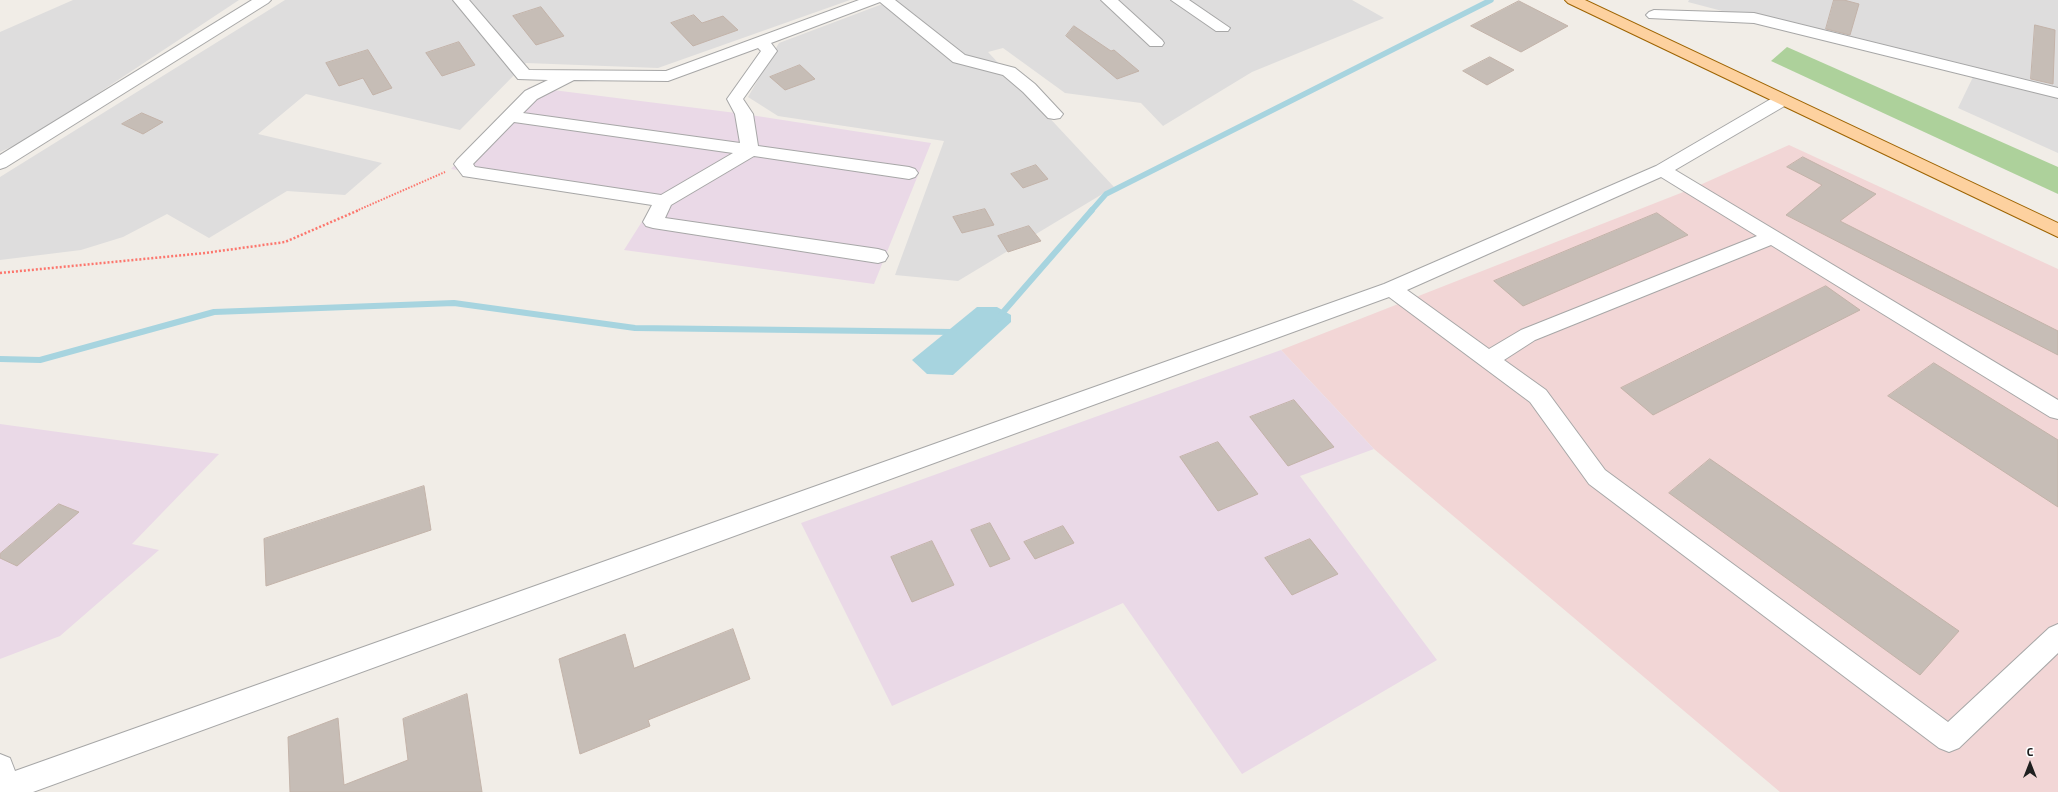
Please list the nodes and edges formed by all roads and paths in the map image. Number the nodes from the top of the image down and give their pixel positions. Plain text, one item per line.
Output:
1 (263, 0) edge
2 (461, 0) edge
3 (873, 0) edge
4 (886, 0) edge
5 (1109, 0) edge
6 (1179, 0) edge
7 (1573, 0) edge
8 (1664, 0) edge
9 (1654, 15) junction
10 (1222, 28) dead end
11 (1642, 33) junction
12 (761, 41) junction
13 (1156, 43) dead end
14 (570, 76) junction
15 (2058, 93) edge
16 (1782, 100) junction
17 (1054, 114) dead end
18 (510, 116) junction
19 (750, 151) junction
20 (0, 163) edge
21 (463, 164) junction
22 (1662, 170) junction
23 (909, 173) dead end
24 (664, 201) junction
25 (2058, 231) edge
26 (1771, 238) junction
27 (878, 256) dead end
28 (0, 274) edge
29 (1391, 289) junction
30 (1488, 360) junction
31 (2058, 411) edge
32 (2058, 636) edge
33 (2, 782) edge

1 - 20 street
2 - 14 street
3 - 12 street
4 - 17 street
5 - 13 street
6 - 10 street
7 - 11 main road
8 - 9 street
9 - 11 street
9 - 15 street
11 - 16 main road
12 - 14 street
12 - 19 street
14 - 18 street
16 - 22 street
16 - 25 main road
18 - 19 street
18 - 21 street
19 - 23 street
19 - 24 street
21 - 24 street
21 - 28 path
22 - 26 street
22 - 29 street
24 - 27 street
26 - 30 street
26 - 31 street
29 - 30 street
29 - 33 street
30 - 32 street

